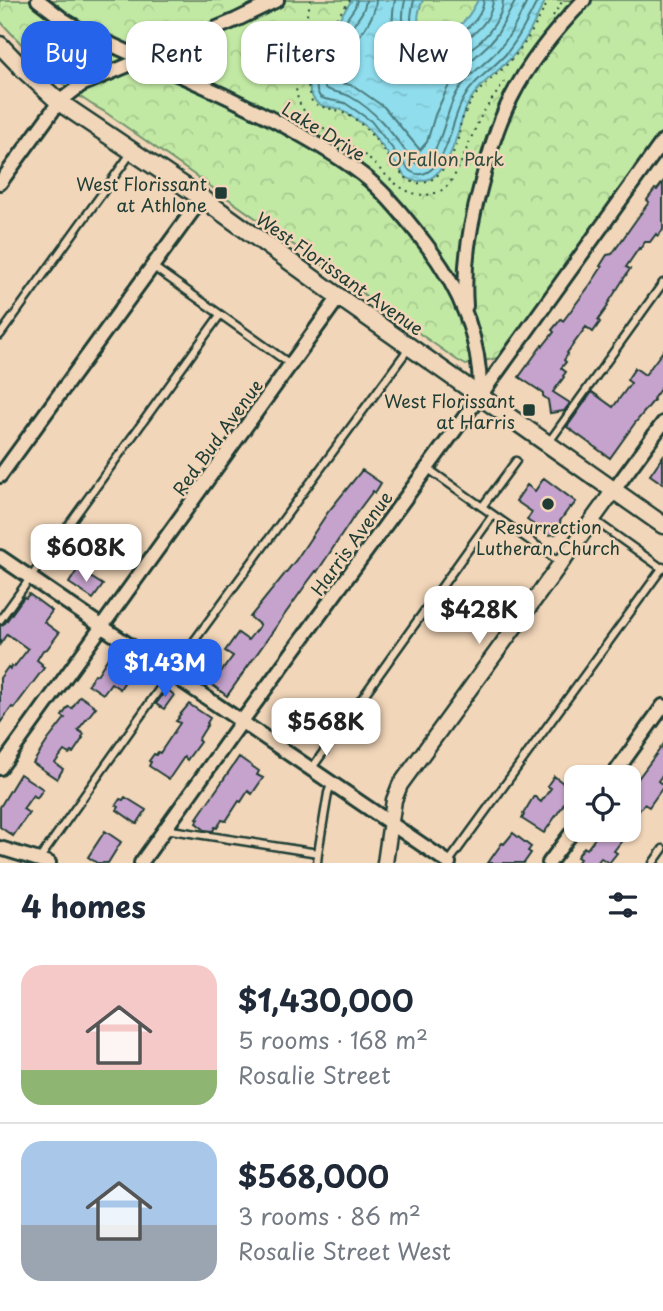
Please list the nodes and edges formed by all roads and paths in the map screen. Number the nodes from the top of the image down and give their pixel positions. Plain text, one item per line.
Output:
1 (38, 0) edge
2 (278, 0) edge
3 (312, 0) edge
4 (350, 0) edge
5 (549, 0) edge
6 (563, 0) edge
7 (584, 0) edge
8 (552, 19) dead end
9 (227, 24) edge
10 (0, 45) edge
11 (126, 51) edge
12 (126, 66) edge
13 (510, 76) dead end
14 (200, 84) edge
15 (59, 102) junction
16 (663, 141) edge
17 (133, 151) junction
18 (0, 183) edge
19 (202, 198) junction
20 (152, 267) junction
21 (663, 284) edge
22 (339, 297) junction
23 (220, 315) junction
24 (467, 317) junction
25 (0, 335) edge
26 (410, 346) junction
27 (290, 364) junction
28 (480, 396) junction
29 (663, 422) edge
30 (548, 443) junction
31 (516, 461) dead end
32 (427, 468) junction
33 (0, 476) edge
34 (614, 489) junction
35 (482, 507) junction
36 (493, 515) junction
37 (593, 519) junction
38 (663, 525) edge
39 (0, 557) edge
40 (561, 563) junction
41 (663, 568) edge
42 (30, 578) junction
43 (0, 620) edge
44 (101, 626) junction
45 (171, 673) junction
46 (663, 706) edge
47 (242, 721) junction
48 (621, 765) edge
49 (0, 768) edge
50 (312, 768) junction
51 (332, 782) junction
52 (392, 822) junction
53 (165, 829) junction
54 (565, 842) edge
55 (0, 848) edge
56 (663, 849) edge
57 (318, 853) junction
58 (41, 862) edge
59 (141, 863) edge
60 (317, 863) edge
61 (385, 863) edge
62 (449, 863) edge
63 (549, 863) edge
64 (653, 863) edge

1 - 11 street, Lake Drive
2 - 9 street
3 - 13 path
4 - 5 path
6 - 8 path
7 - 24 street
10 - 15 main road, West Florissant Avenue
12 - 15 street
14 - 24 street, Lake Drive
15 - 17 main road, West Florissant Avenue
15 - 18 street
16 - 28 street, Harris Avenue
17 - 19 main road, West Florissant Avenue
17 - 25 lane
19 - 20 street
19 - 22 main road, West Florissant Avenue
20 - 23 lane
20 - 33 street
21 - 30 lane
22 - 26 main road, West Florissant Avenue
22 - 27 street, Red Bud Avenue
23 - 27 lane
23 - 42 lane
24 - 28 street, Lake Drive
26 - 28 main road, West Florissant Avenue
26 - 45 lane
27 - 44 street, Red Bud Avenue
28 - 30 main road, West Florissant Avenue
28 - 32 street, Harris Avenue
29 - 34 street
30 - 34 main road, West Florissant Avenue
31 - 35 lane
32 - 35 lane
32 - 47 street, Harris Avenue
34 - 37 street
34 - 38 main road, West Florissant Avenue
35 - 36 lane
36 - 40 lane
36 - 50 lane
37 - 40 street
37 - 41 lane
39 - 42 street
40 - 52 street
41 - 62 lane
42 - 43 lane
42 - 44 street
44 - 45 street
44 - 49 street, Red Bud Avenue
45 - 47 street
45 - 58 lane
46 - 48 street
47 - 50 street
47 - 53 street, Harris Avenue
50 - 51 street
51 - 52 street
51 - 57 lane
52 - 61 street
52 - 62 street
53 - 57 lane
53 - 59 street, Harris Avenue
54 - 63 street
55 - 58 street
56 - 64 lane
57 - 60 lane

